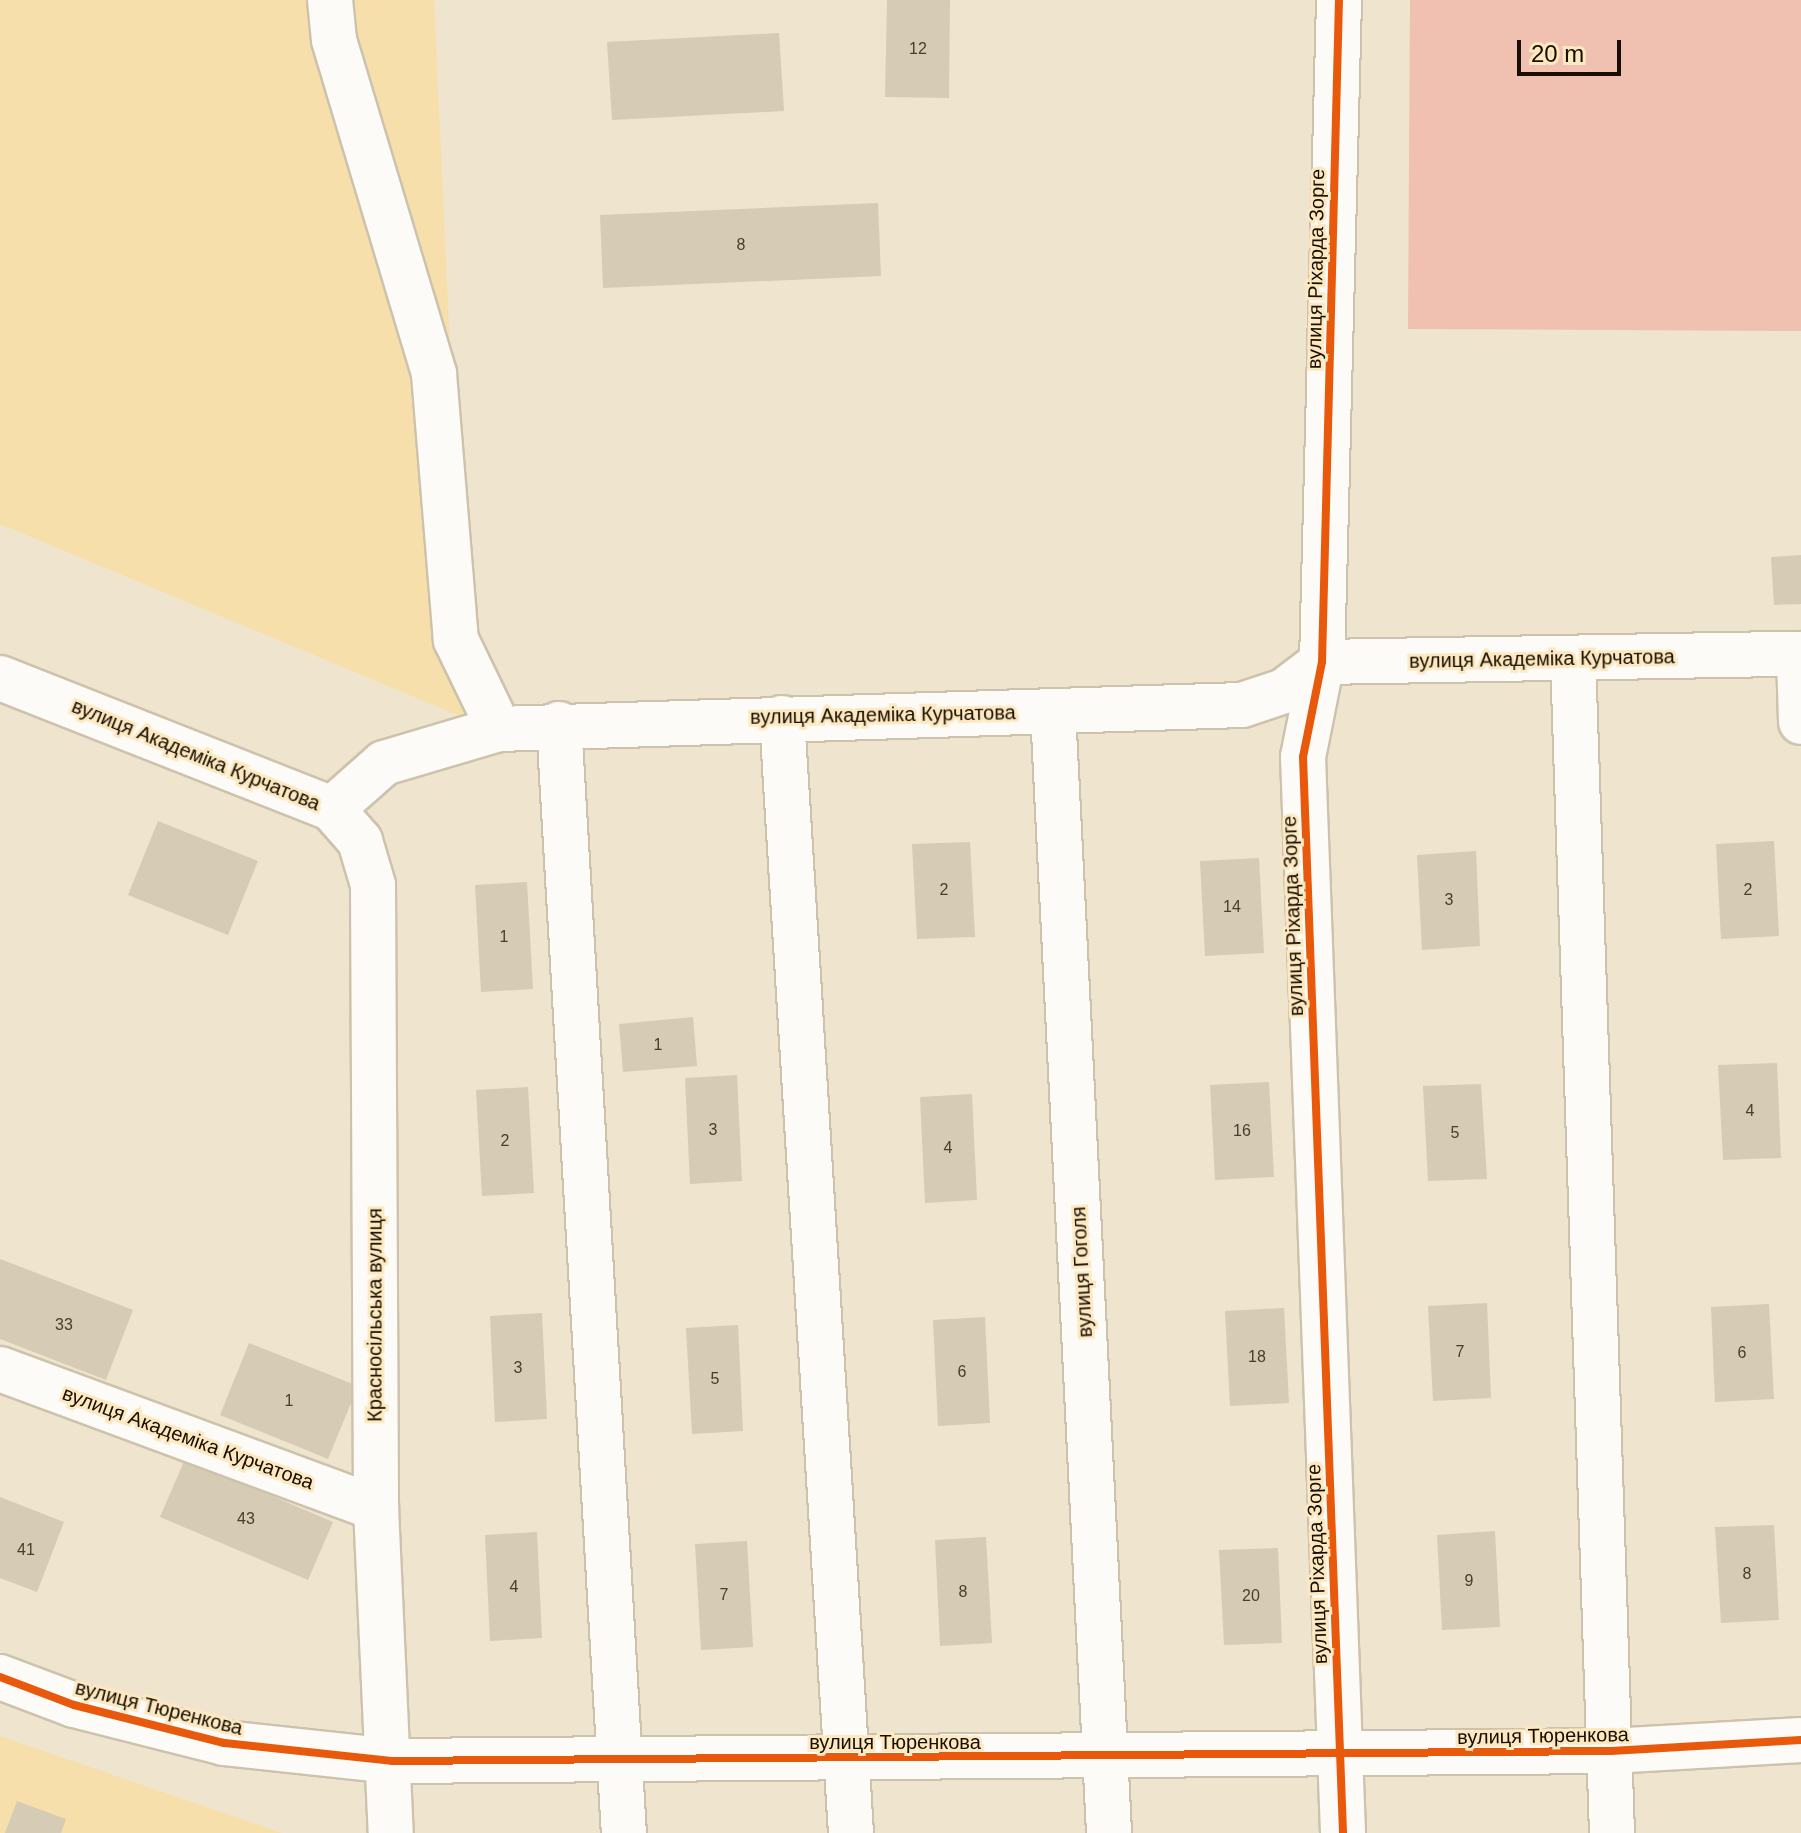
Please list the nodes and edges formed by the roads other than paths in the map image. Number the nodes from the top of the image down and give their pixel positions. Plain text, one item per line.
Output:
1 (330, 0) edge
2 (1339, 0) edge
3 (1800, 654) edge
4 (1573, 658) junction
5 (1322, 662) junction
6 (0, 678) edge
7 (1242, 705) junction
8 (1053, 711) junction
9 (782, 718) junction
10 (1801, 722) edge
11 (559, 724) junction
12 (499, 729) junction
13 (1303, 757) junction
14 (332, 809) junction
15 (0, 1369) edge
16 (376, 1508) junction
17 (0, 1677) edge
18 (1801, 1740) edge
19 (1611, 1751) junction
20 (1340, 1755) junction
21 (1107, 1757) junction
22 (849, 1758) junction
23 (622, 1759) junction
24 (392, 1761) junction
25 (391, 1833) edge
26 (624, 1833) edge
27 (851, 1833) edge
28 (1109, 1833) edge
29 (1343, 1833) edge
30 (1612, 1833) edge

1 - 12 street
2 - 5 street, вулиця Ріхарда Зорге
3 - 4 street, вулиця Академіка Курчатова
3 - 10 street
4 - 5 street, вулиця Академіка Курчатова
4 - 19 street
5 - 7 street, вулиця Академіка Курчатова
5 - 13 street, вулиця Ріхарда Зорге
6 - 14 street, вулиця Академіка Курчатова
7 - 8 street, вулиця Академіка Курчатова
7 - 13 street
8 - 9 street, вулиця Академіка Курчатова
8 - 21 street, вулиця Гоголя
9 - 11 street, вулиця Академіка Курчатова
9 - 22 street
11 - 12 street, вулиця Академіка Курчатова
11 - 23 street
12 - 14 street, вулиця Академіка Курчатова
13 - 20 street, вулиця Ріхарда Зорге
14 - 16 street, Красносільська вулиця
15 - 16 street, вулиця Академіка Курчатова
16 - 24 street, Красносільська вулиця
17 - 24 street, вулиця Тюренкова
18 - 19 street, вулиця Тюренкова
19 - 20 street, вулиця Тюренкова
19 - 30 street
20 - 21 street, вулиця Тюренкова
20 - 29 street, вулиця Ріхарда Зорге
21 - 22 street, вулиця Тюренкова
21 - 28 street, вулиця Гоголя
22 - 23 street, вулиця Тюренкова
22 - 27 street
23 - 24 street, вулиця Тюренкова
23 - 26 street
24 - 25 street, Красносільська вулиця

